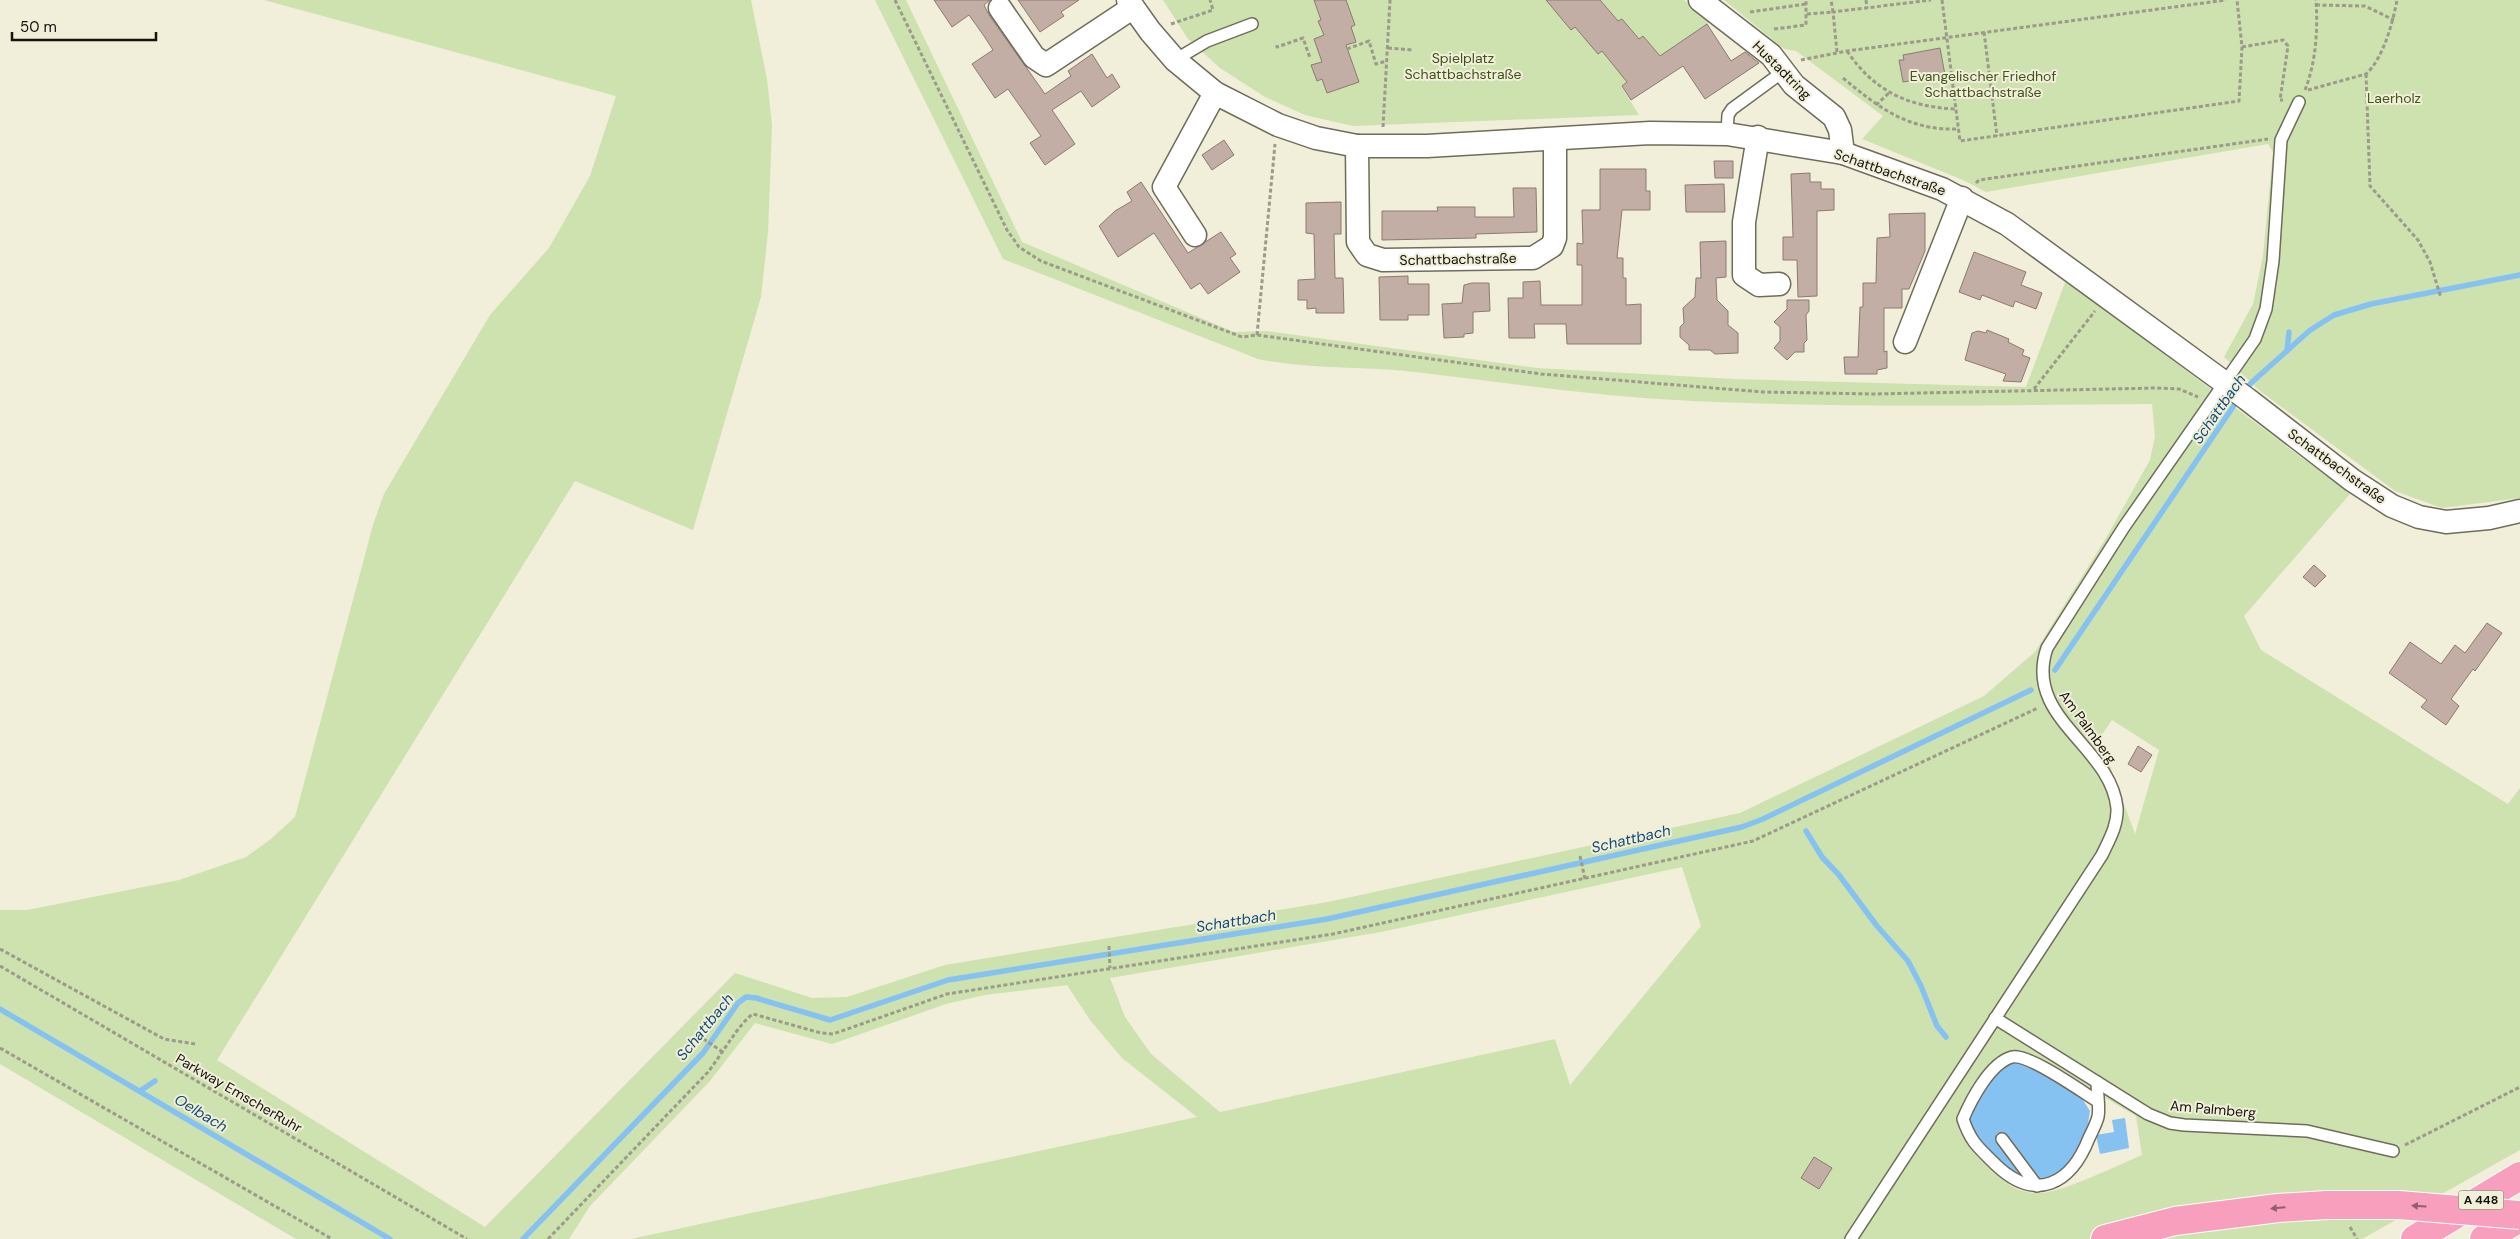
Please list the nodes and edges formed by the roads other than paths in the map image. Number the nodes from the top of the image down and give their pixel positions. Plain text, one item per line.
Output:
1 (1700, 0) edge
2 (1130, 4) edge
3 (1000, 8) dead end
4 (1252, 24) dead end
5 (1175, 60) junction
6 (1784, 71) junction
7 (1215, 93) junction
8 (2299, 102) road end
9 (1727, 134) junction
10 (1758, 137) junction
11 (1555, 140) junction
12 (1357, 146) junction
13 (1843, 153) junction
14 (1962, 198) junction
15 (1195, 234) dead end
16 (1779, 284) dead end
17 (1905, 342) dead end
18 (2236, 391) junction
19 (2520, 512) edge
20 (1995, 1018) junction
21 (2097, 1082) junction
22 (2097, 1101) junction
23 (2002, 1139) dead end
24 (2393, 1151) road end
25 (2520, 1176) edge
26 (2037, 1187) junction
27 (2520, 1216) edge
28 (1851, 1239) edge
29 (2105, 1239) edge
30 (2415, 1239) edge
31 (2484, 1239) edge

1 - 6 street, Hustadtring
2 - 3 street, Schattbachstraße
2 - 5 street, Schattbachstraße
4 - 5 lane
5 - 7 street, Schattbachstraße
6 - 9 lane
6 - 13 street, Hustadtring
7 - 12 street, Schattbachstraße
7 - 15 street
8 - 18 lane
9 - 10 street, Schattbachstraße
9 - 11 street, Schattbachstraße
10 - 13 street, Schattbachstraße
10 - 16 street
11 - 12 street, Schattbachstraße
11 - 12 street, Schattbachstraße
13 - 14 street, Schattbachstraße
14 - 17 street, Schattbachstraße
14 - 18 street, Schattbachstraße
18 - 19 street, Schattbachstraße
18 - 20 lane, Am Palmberg
20 - 21 lane, Am Palmberg
20 - 28 lane, Am Palmberg
21 - 22 lane
21 - 24 lane, Am Palmberg
22 - 26 lane
22 - 26 lane
23 - 26 lane
25 - 30 highway, A 448
27 -> 29 highway, bridge
27 - 31 highway, A 448

